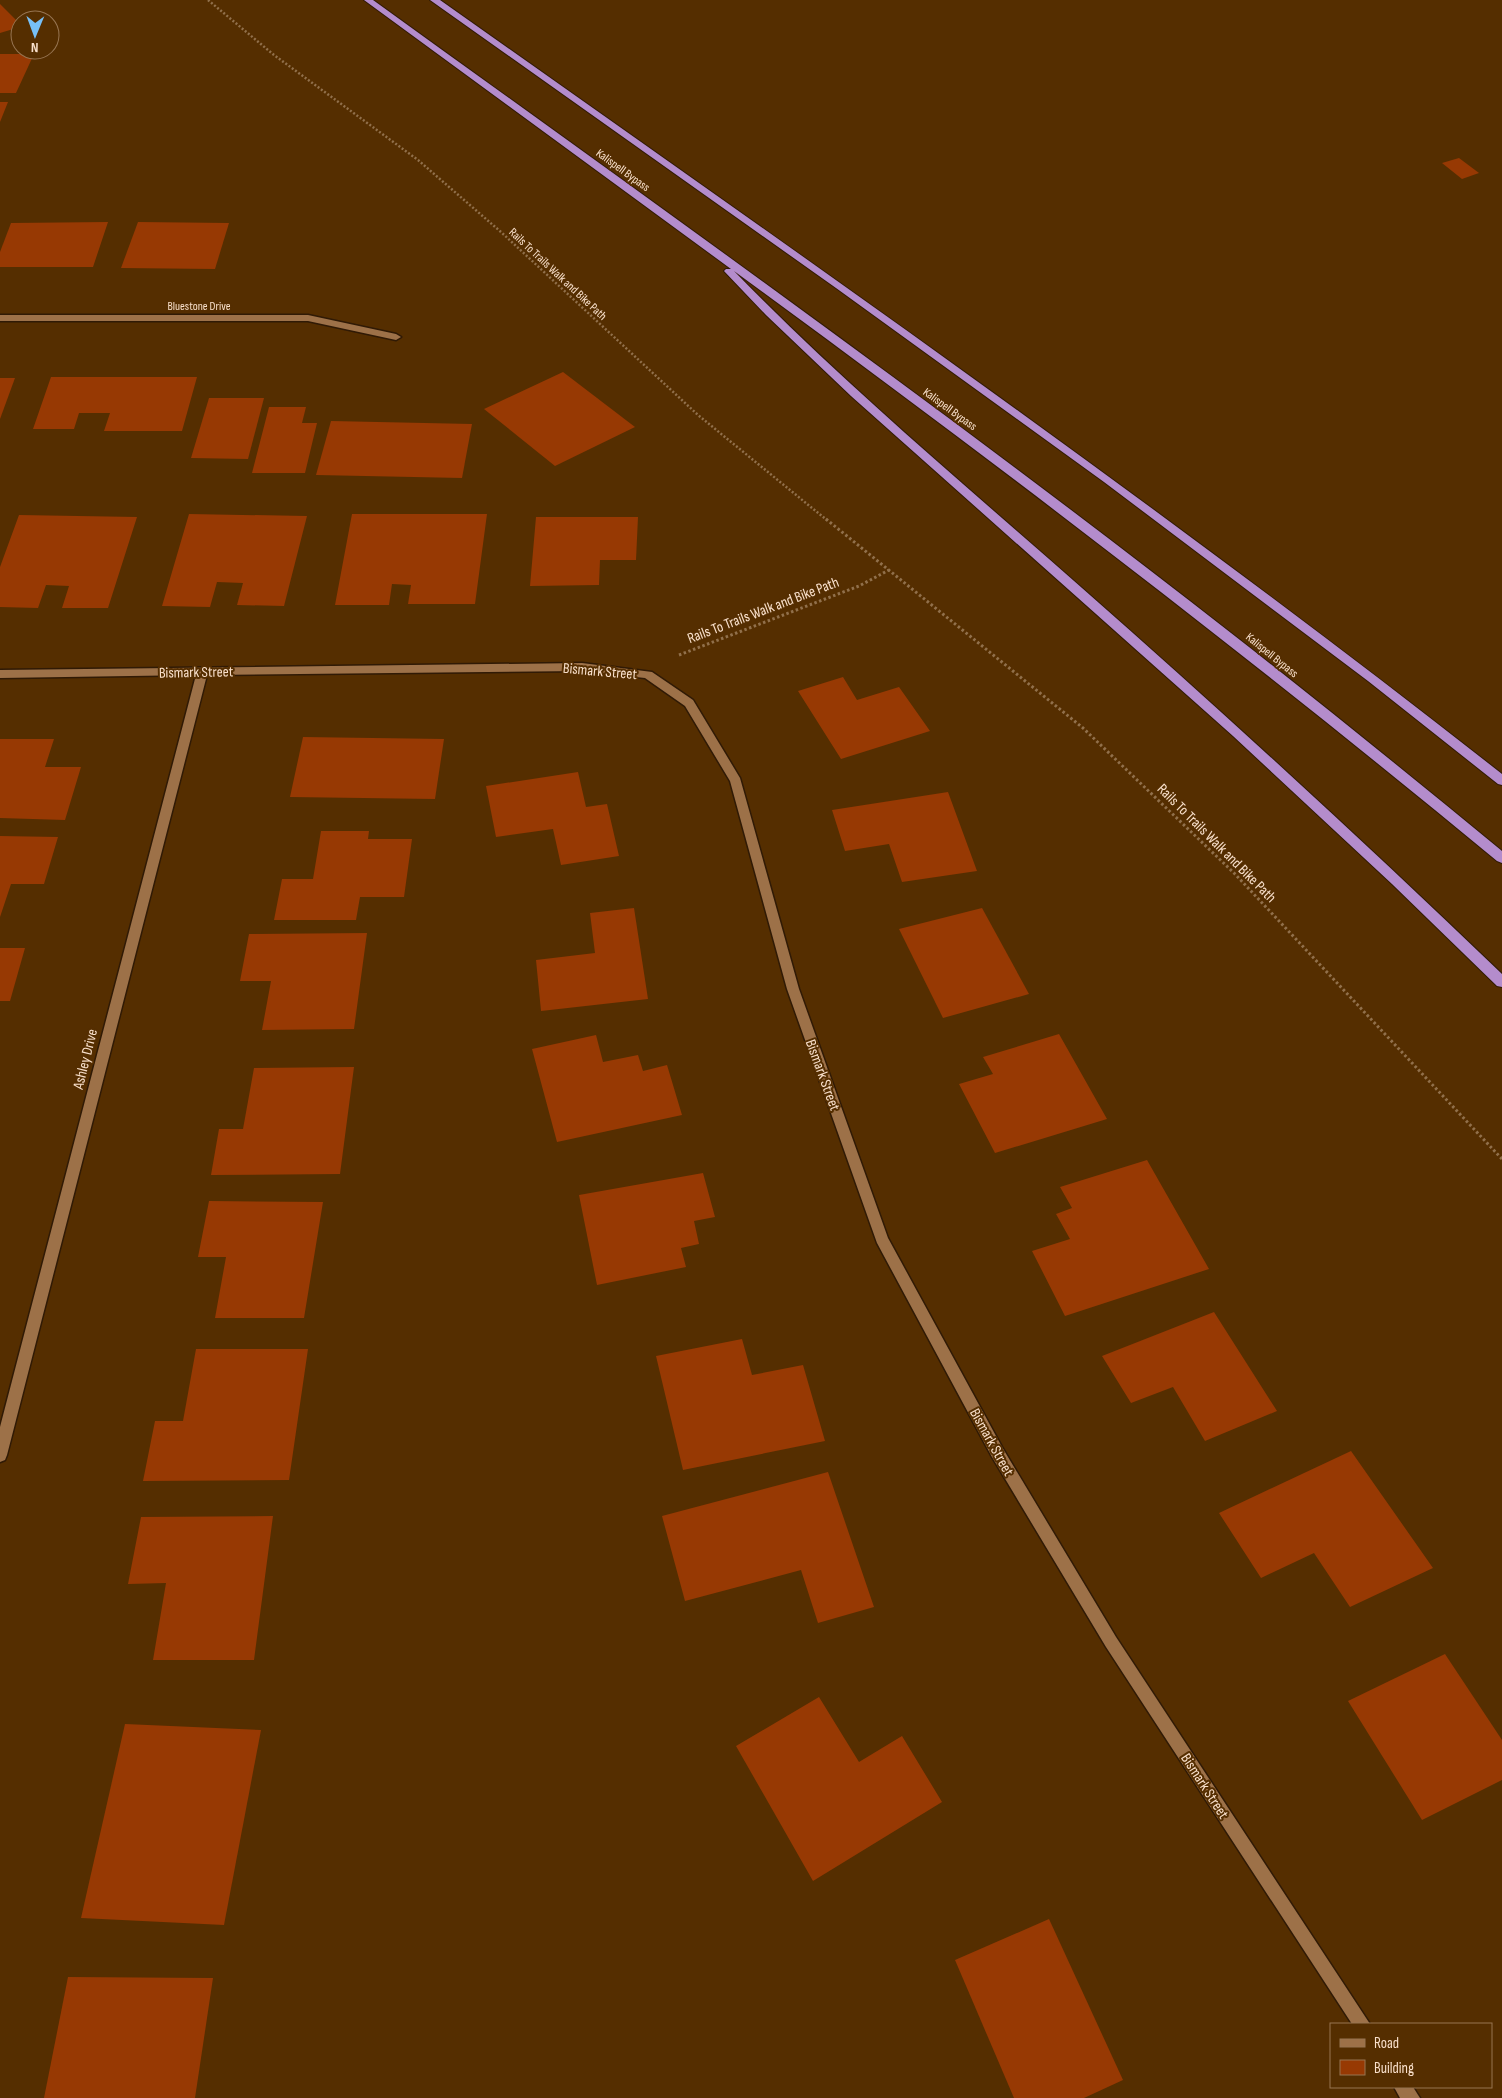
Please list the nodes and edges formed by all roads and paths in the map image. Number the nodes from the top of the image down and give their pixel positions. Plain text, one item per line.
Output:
1 (208, 0) edge
2 (368, 0) edge
3 (434, 0) edge
4 (706, 246) junction
5 (0, 318) edge
6 (396, 337) dead end
7 (889, 570) junction
8 (202, 672) junction
9 (0, 674) edge
10 (648, 676) junction
11 (1502, 781) edge
12 (1502, 858) edge
13 (1502, 982) edge
14 (1502, 1159) edge
15 (0, 1455) edge
16 (1361, 2023) edge

1 - 7 path, Rails To Trails Walk and Bike Path
2 - 4 highway, Kalispell Bypass
3 - 11 highway, Kalispell Bypass
4 - 12 highway, Kalispell Bypass
4 - 13 highway
5 - 6 street, Bluestone Drive
7 - 10 path, Rails To Trails Walk and Bike Path
7 - 14 path, Rails To Trails Walk and Bike Path
8 - 9 street, Bismark Street
8 - 10 street, Bismark Street
8 - 15 street, Ashley Drive
10 - 16 street, Bismark Street

